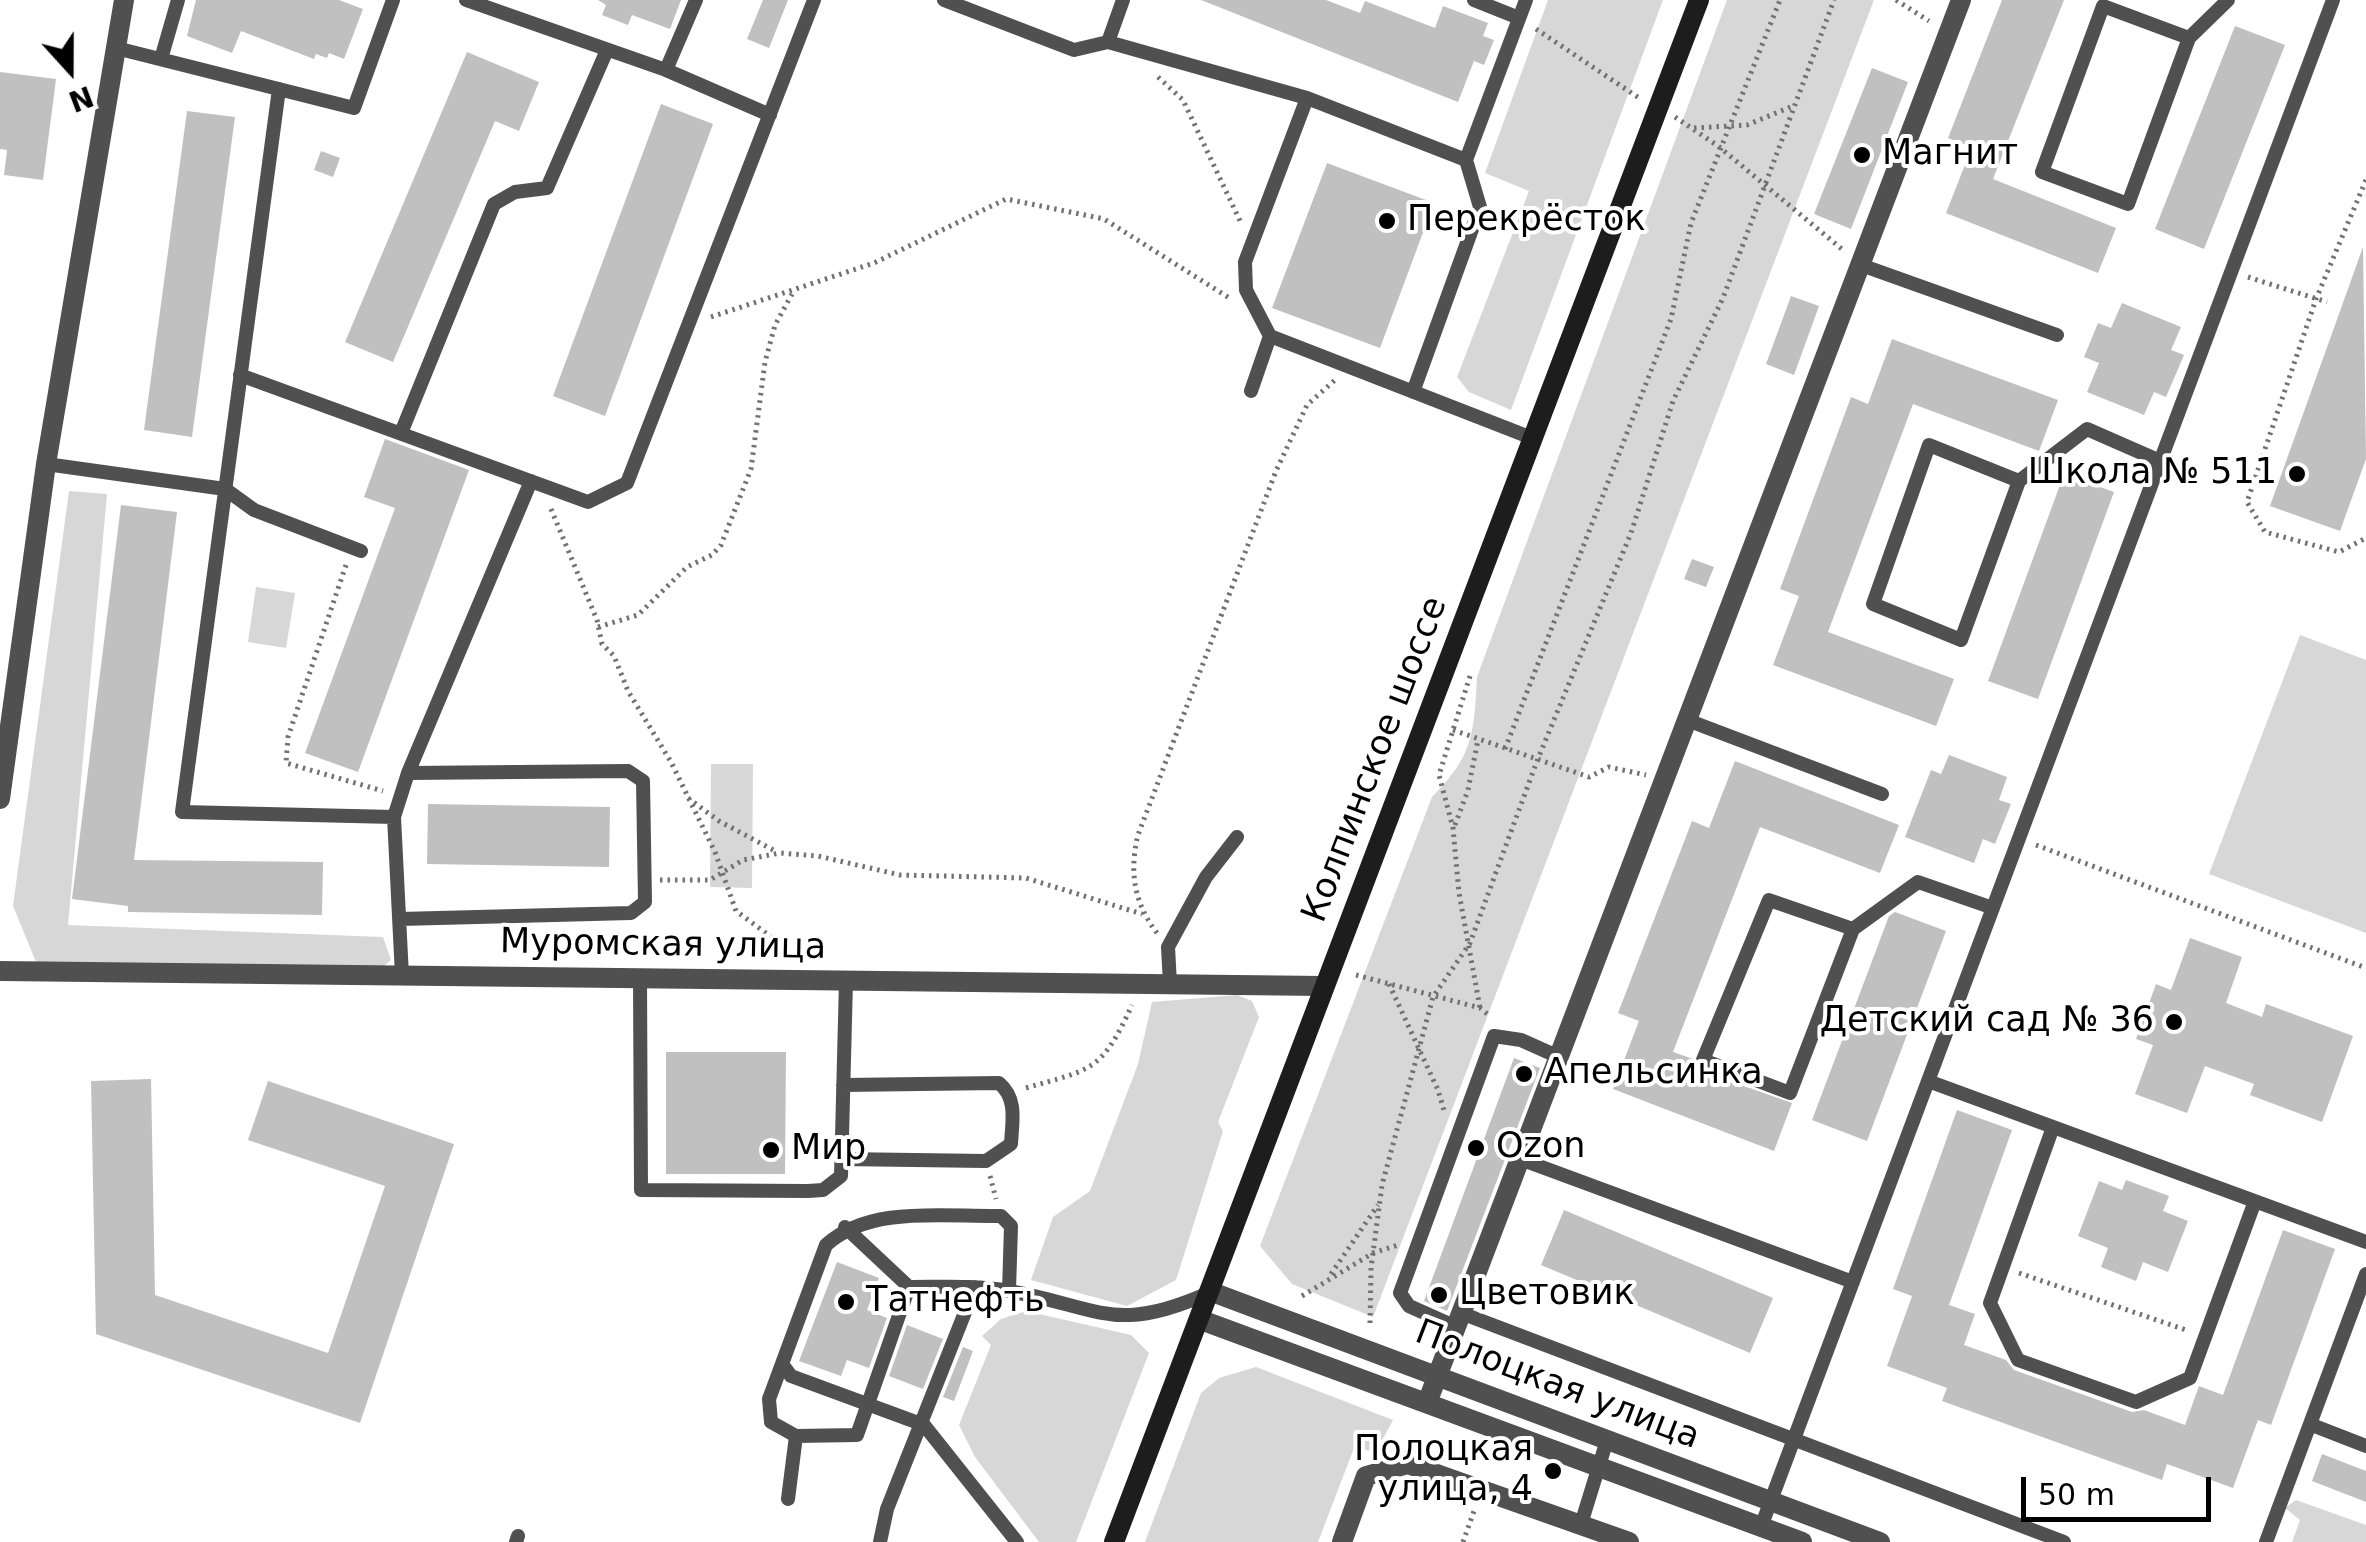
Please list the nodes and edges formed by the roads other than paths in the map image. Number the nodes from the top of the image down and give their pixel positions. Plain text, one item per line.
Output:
1 (124, 0) edge
2 (178, 0) edge
3 (393, 0) edge
4 (466, 0) edge
5 (696, 0) edge
6 (814, 0) edge
7 (944, 0) edge
8 (1123, 0) edge
9 (1474, 0) edge
10 (1526, 0) edge
11 (1699, 0) edge
12 (1961, 0) edge
13 (2228, 0) edge
14 (2333, 0) edge
15 (1519, 18) junction
16 (2190, 38) junction
17 (1108, 42) junction
18 (116, 48) junction
19 (607, 50) junction
20 (161, 59) junction
21 (666, 70) junction
22 (279, 90) junction
23 (1306, 98) junction
24 (770, 114) junction
25 (1466, 160) junction
26 (1860, 265) junction
27 (2057, 335) dead end
28 (1270, 336) junction
29 (240, 375) junction
30 (1251, 391) dead end
31 (1413, 392) junction
32 (401, 433) junction
33 (1532, 438) junction
34 (2160, 461) junction
35 (46, 464) junction
36 (2019, 481) junction
37 (537, 483) junction
38 (225, 489) junction
39 (356, 550) road end
40 (1687, 720) junction
41 (408, 773) junction
42 (1882, 794) dead end
43 (0, 799) edge
44 (394, 817) junction
45 (1237, 837) dead end
46 (1993, 908) junction
47 (400, 919) junction
48 (1853, 928) junction
49 (0, 972) edge
50 (402, 976) junction
51 (640, 978) junction
52 (846, 980) junction
53 (1170, 984) junction
54 (1324, 986) junction
55 (1559, 1057) junction
56 (1928, 1081) junction
57 (843, 1085) junction
58 (2053, 1127) junction
59 (841, 1160) junction
60 (1520, 1160) junction
61 (2255, 1201) junction
62 (845, 1227) junction
63 (2366, 1242) edge
64 (2366, 1274) edge
65 (1853, 1282) junction
66 (909, 1288) junction
67 (975, 1288) junction
68 (1008, 1291) junction
69 (1212, 1292) junction
70 (1201, 1320) junction
71 (1459, 1320) junction
72 (782, 1364) junction
73 (1437, 1376) junction
74 (1427, 1404) junction
75 (866, 1405) junction
76 (2312, 1424) junction
77 (924, 1425) junction
78 (796, 1436) junction
79 (1795, 1437) junction
80 (1607, 1440) junction
81 (2366, 1446) edge
82 (1597, 1466) junction
83 (788, 1499) dead end
84 (1771, 1501) junction
85 (1580, 1524) junction
86 (1762, 1527) junction
87 (880, 1542) edge
88 (1017, 1542) edge
89 (1114, 1542) edge
90 (1342, 1542) edge
91 (1629, 1542) edge
92 (1802, 1542) edge
93 (1880, 1542) edge
94 (2064, 1542) edge
95 (2266, 1542) edge

1 - 18 street
2 - 20 lane
3 - 22 lane
4 - 19 lane
5 - 21 lane
6 - 24 lane
7 - 17 lane
8 - 17 lane
9 - 15 lane
10 - 15 lane
11 - 33 main road, Колпинское шоссе
12 - 26 street
13 - 16 lane
14 - 34 lane
15 - 25 lane
16 - 16 lane
17 - 23 lane
18 - 20 lane
18 - 35 street
19 - 21 lane
19 - 32 lane
20 - 22 lane
21 - 24 lane
22 - 29 lane
23 - 25 lane
23 - 28 lane
24 - 37 lane
25 - 31 lane
26 - 27 lane
26 - 40 street
28 - 30 lane
28 - 31 lane
29 - 32 lane
29 - 38 lane
31 - 33 lane
32 - 37 lane
33 - 54 main road, Колпинское шоссе
34 - 36 lane
34 - 46 lane
35 - 38 lane
35 - 43 street
36 - 36 lane
37 - 41 lane
38 - 39 lane
38 - 44 lane
40 - 42 lane
40 - 55 street
41 - 44 lane
41 - 47 lane
44 - 47 lane
45 - 53 lane
46 - 48 lane
46 - 56 lane
47 - 50 lane
48 - 48 lane
49 - 50 street, Муромская улица
50 - 51 street, Муромская улица
51 - 52 street, Муромская улица
51 - 59 lane
52 - 53 street, Муромская улица
52 - 57 lane
53 - 54 street, Муромская улица
54 - 69 main road, Колпинское шоссе
55 - 60 street
55 - 71 lane
56 - 58 lane
56 - 65 lane
57 - 59 lane
57 - 59 lane
58 - 61 lane
58 - 61 lane
60 - 65 lane
60 - 71 street
61 - 63 lane
62 - 66 lane
62 - 68 lane
62 - 72 lane
64 - 76 lane
65 - 79 lane
66 - 67 lane
66 - 75 lane
67 - 68 lane
67 - 77 lane
68 - 69 lane
69 - 70 main road, Колпинское шоссе
69 - 73 street, Полоцкая улица
70 - 74 street, Полоцкая улица
70 - 89 main road, Колпинское шоссе
71 - 73 street
71 - 79 lane
72 - 75 lane
72 - 78 lane
73 - 74 street
73 - 80 street, Полоцкая улица
74 - 82 street, Полоцкая улица
75 - 77 lane
75 - 78 lane
76 - 81 lane
76 - 95 lane
77 - 87 lane
77 - 88 lane
78 - 83 lane
79 - 84 lane
79 - 94 lane
80 - 82 lane
80 - 84 street, Полоцкая улица
82 - 85 lane
82 - 86 street, Полоцкая улица
84 - 86 lane
84 - 93 street, Полоцкая улица
85 - 90 street
85 - 91 street
86 - 92 street, Полоцкая улица

